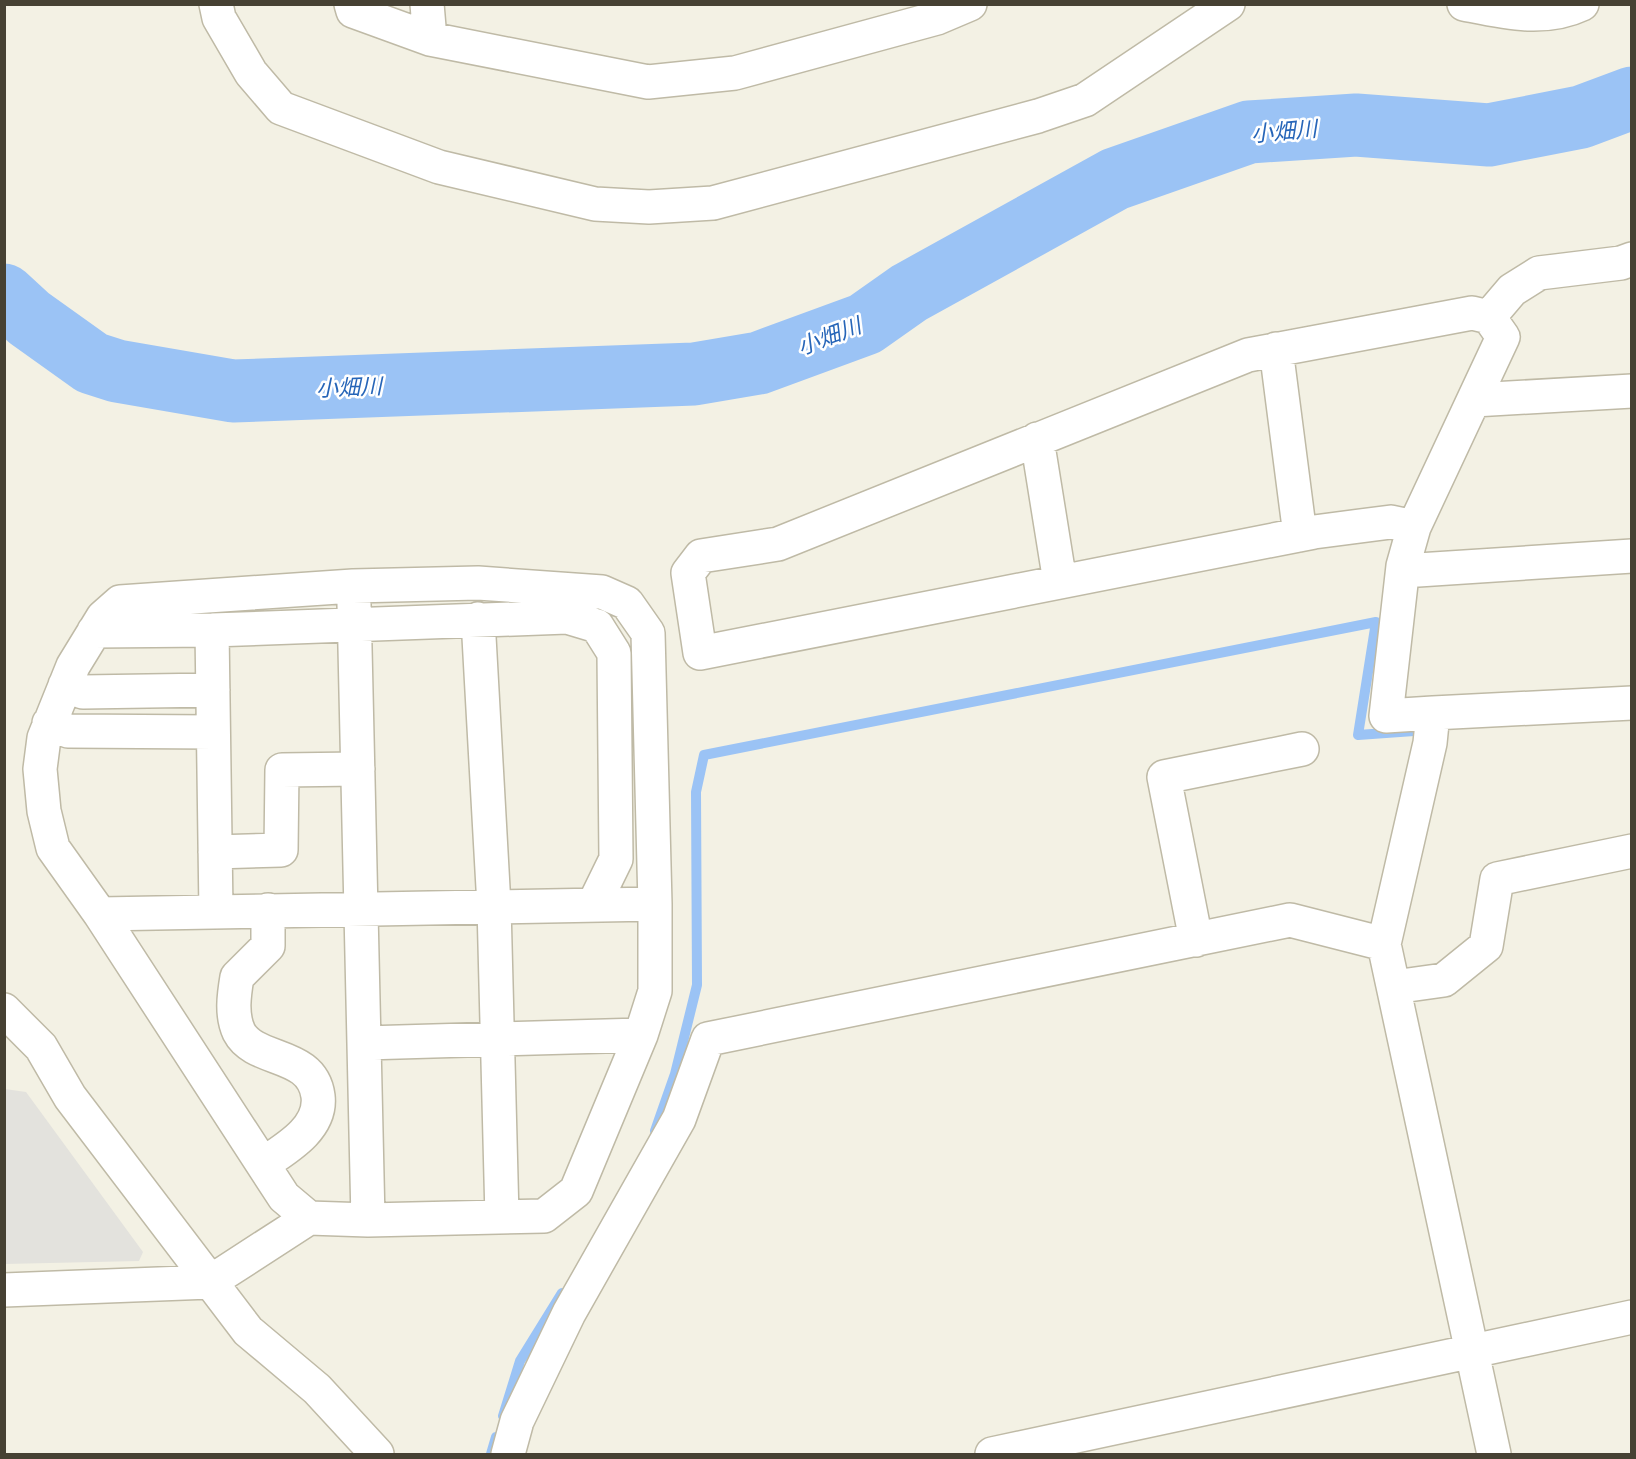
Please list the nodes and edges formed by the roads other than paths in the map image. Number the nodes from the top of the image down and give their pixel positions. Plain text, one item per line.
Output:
1 (216, 4) edge
2 (351, 4) edge
3 (427, 4) edge
4 (969, 4) edge
5 (1228, 4) edge
6 (1464, 4) edge
7 (1582, 4) edge
8 (430, 39) junction
9 (1632, 259) edge
10 (1489, 317) junction
11 (1276, 349) junction
12 (1632, 391) edge
13 (1474, 400) junction
14 (1037, 439) junction
15 (1414, 527) junction
16 (1300, 535) junction
17 (1632, 556) edge
18 (1403, 566) junction
19 (1060, 582) junction
20 (353, 586) junction
21 (478, 619) junction
22 (354, 625) junction
23 (212, 630) junction
24 (94, 631) junction
25 (65, 685) junction
26 (213, 690) junction
27 (1632, 703) edge
28 (1433, 713) junction
29 (49, 723) junction
30 (213, 732) junction
31 (1302, 749) dead end
32 (358, 769) junction
33 (1632, 851) edge
34 (215, 852) junction
35 (594, 904) junction
36 (655, 904) junction
37 (494, 906) junction
38 (363, 908) junction
39 (268, 910) junction
40 (216, 912) junction
41 (100, 914) junction
42 (1196, 940) junction
43 (1384, 944) junction
44 (1394, 987) junction
45 (4, 1010) edge
46 (641, 1035) junction
47 (497, 1039) junction
48 (365, 1043) junction
49 (41, 1047) junction
50 (4, 1048) edge
51 (263, 1164) junction
52 (502, 1217) junction
53 (309, 1218) junction
54 (368, 1220) junction
55 (210, 1282) junction
56 (4, 1290) edge
57 (1632, 1317) edge
58 (1473, 1351) junction
59 (377, 1455) edge
60 (508, 1455) edge
61 (992, 1455) edge
62 (1494, 1455) edge

1 - 5 street
2 - 8 street
3 - 8 street
4 - 8 street
6 - 7 street
9 - 10 street
10 - 11 street
10 - 13 street
11 - 14 street
11 - 16 street
12 - 13 street
13 - 15 street
14 - 19 street
14 - 19 street
15 - 16 street
15 - 18 street
16 - 19 street
17 - 18 street
18 - 28 street
20 - 22 street
20 - 24 street
20 - 36 street
21 - 22 street
21 - 35 street
21 - 37 street
22 - 23 street
22 - 32 street
23 - 24 street
23 - 26 street
24 - 25 street
25 - 26 street
25 - 29 street
26 - 30 street
27 - 28 street
28 - 43 street
29 - 30 street
29 - 41 street
30 - 34 street
31 - 42 street
32 - 34 street
32 - 38 street
33 - 44 street
34 - 40 street
35 - 36 street
35 - 37 street
36 - 46 street
37 - 38 street
37 - 47 street
38 - 39 street
38 - 48 street
39 - 40 street
39 - 51 street
40 - 41 street
41 - 51 street
42 - 43 street
42 - 60 street
43 - 44 street
44 - 58 street
45 - 49 street
46 - 47 street
46 - 52 street
47 - 48 street
47 - 52 street
48 - 54 street
49 - 50 street
49 - 55 street
51 - 53 street
52 - 54 street
53 - 54 street
53 - 55 street
55 - 56 street
55 - 59 street
57 - 58 street
58 - 61 street
58 - 62 street

